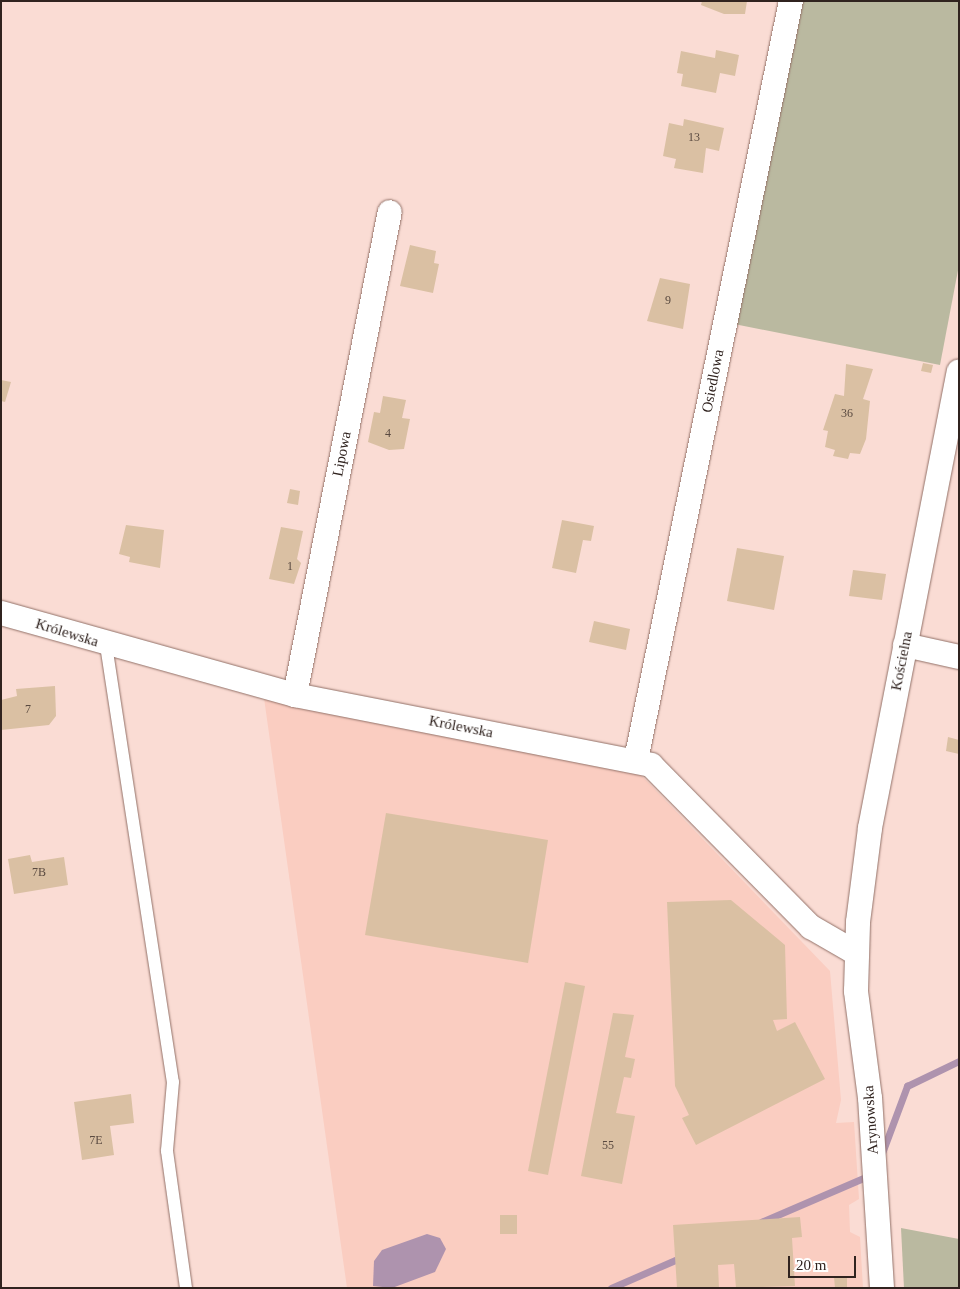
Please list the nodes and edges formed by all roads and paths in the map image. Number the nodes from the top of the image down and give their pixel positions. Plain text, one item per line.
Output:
1 (791, 1) edge
2 (390, 212) dead end
3 (959, 372) edge
4 (1, 613) edge
5 (106, 645) junction
6 (905, 645) junction
7 (959, 657) edge
8 (295, 695) junction
9 (636, 760) junction
10 (856, 952) junction
11 (186, 1288) edge
12 (882, 1288) edge

1 - 9 street, Osiedlowa
2 - 8 street, Lipowa
3 - 6 street, Kościelna
4 - 5 street, Królewska
5 - 8 street, Królewska
5 - 11 lane
6 - 7 street
6 - 10 street, Kościelna
8 - 9 street, Królewska
9 - 10 street, Królewska
10 - 12 street, Arynowska

